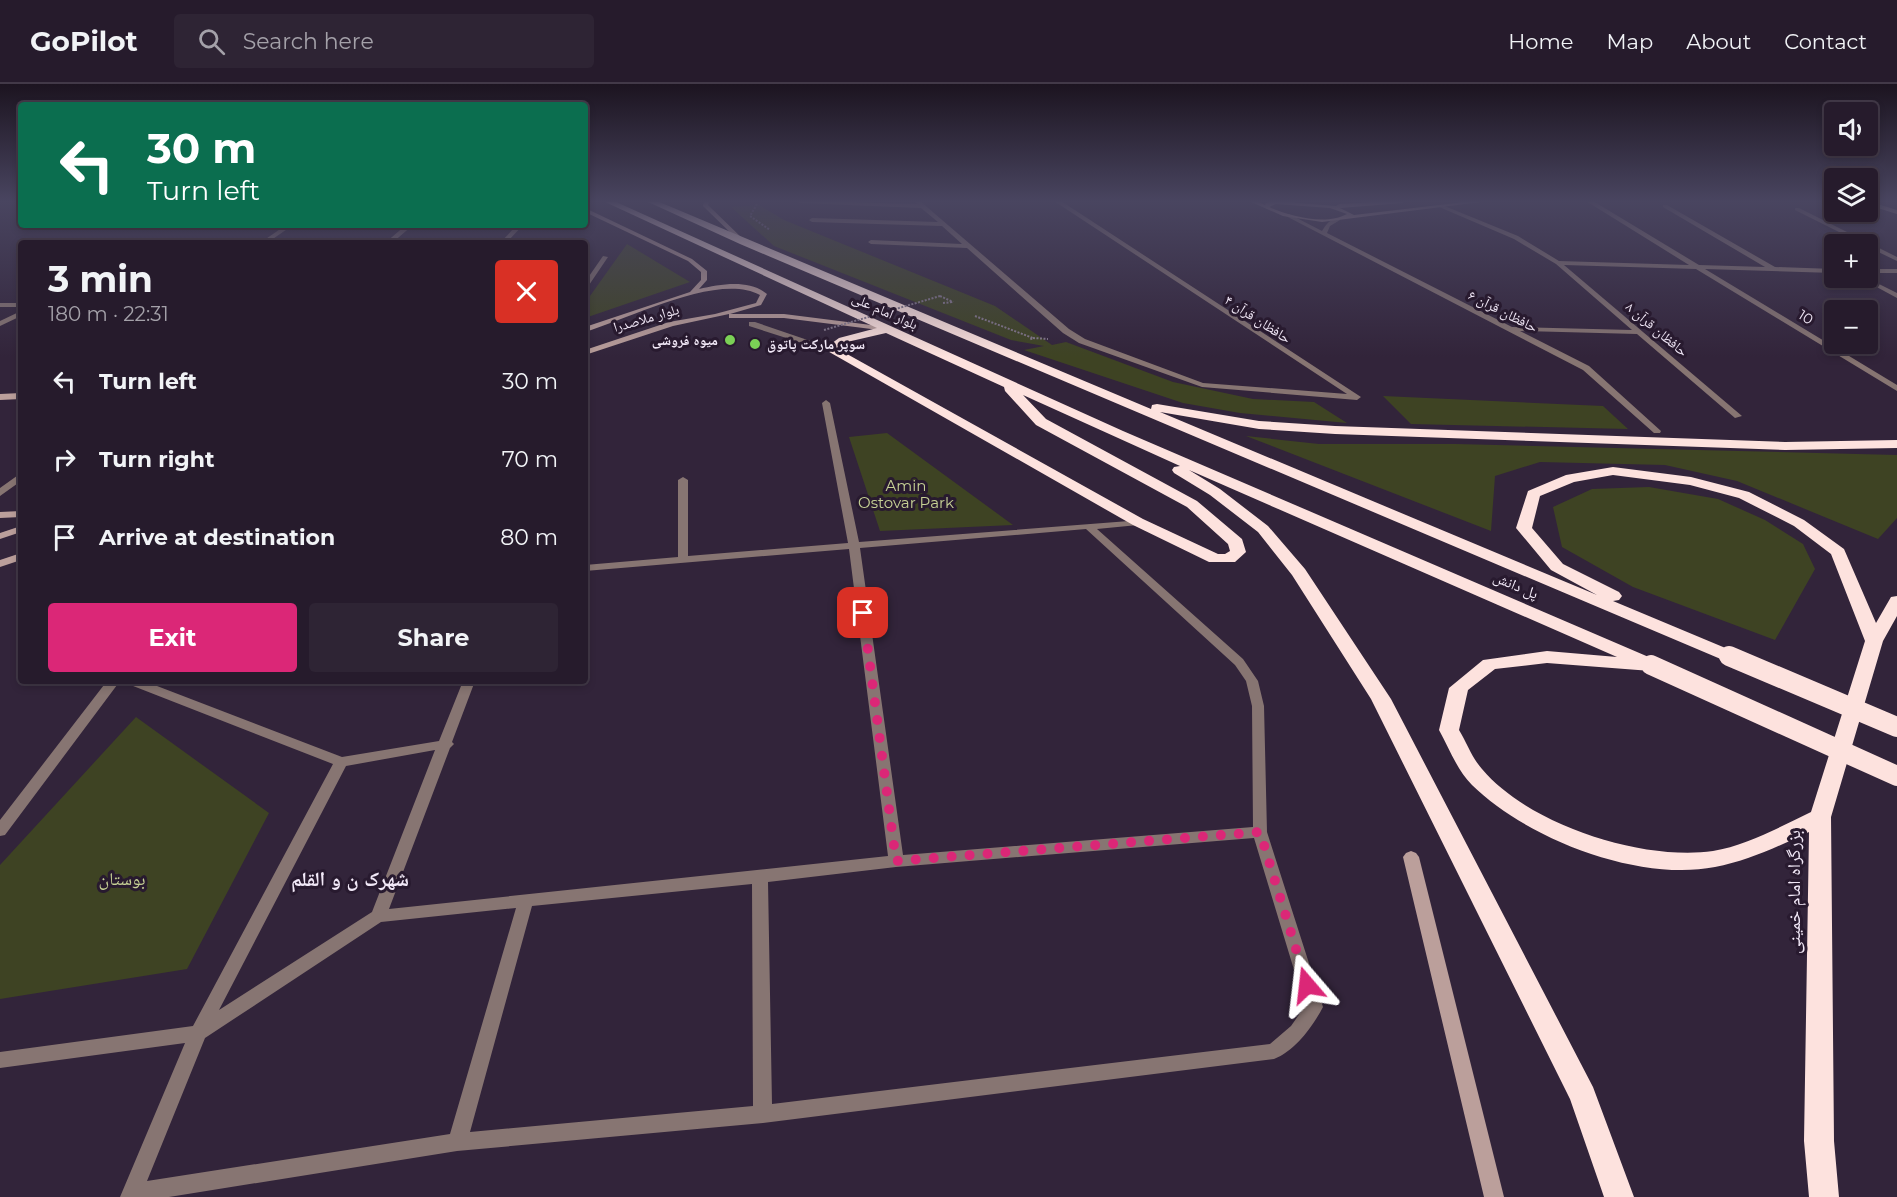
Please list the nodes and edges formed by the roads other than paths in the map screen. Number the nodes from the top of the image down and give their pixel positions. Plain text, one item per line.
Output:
1 (675, 253) edge
2 (721, 253) edge
3 (769, 253) edge
4 (977, 253) edge
5 (1136, 253) edge
6 (1360, 253) edge
7 (1544, 253) edge
8 (1675, 253) edge
9 (1746, 253) edge
10 (606, 257) dead end
11 (1558, 263) junction
12 (1700, 268) junction
13 (1774, 269) junction
14 (1824, 271) edge
15 (1878, 271) edge
16 (1897, 271) edge
17 (588, 283) edge
18 (1878, 286) edge
19 (692, 293) junction
20 (1897, 296) edge
21 (0, 305) edge
22 (18, 305) edge
23 (18, 315) edge
24 (716, 316) junction
25 (0, 324) edge
26 (752, 324) dead end
27 (588, 329) edge
28 (887, 329) junction
29 (1510, 329) junction
30 (1639, 332) junction
31 (830, 349) junction
32 (588, 352) edge
33 (1001, 381) junction
34 (1897, 388) edge
35 (0, 396) edge
36 (18, 396) edge
37 (1117, 399) junction
38 (826, 403) dead end
39 (1738, 416) dead end
40 (1657, 431) dead end
41 (1118, 434) junction
42 (1897, 444) edge
43 (18, 478) edge
44 (683, 480) dead end
45 (0, 493) edge
46 (18, 514) edge
47 (0, 515) edge
48 (1138, 522) junction
49 (1088, 526) junction
50 (18, 530) edge
51 (0, 536) edge
52 (854, 546) junction
53 (18, 557) edge
54 (683, 560) junction
55 (0, 564) edge
56 (588, 568) edge
57 (1897, 601) edge
58 (1874, 641) junction
59 (1730, 657) junction
60 (1651, 665) junction
61 (112, 684) edge
62 (140, 684) edge
63 (468, 684) edge
64 (1897, 727) edge
65 (447, 744) junction
66 (341, 762) junction
67 (1897, 776) edge
68 (1820, 818) junction
69 (0, 831) edge
70 (1260, 832) junction
71 (1411, 857) dead end
72 (896, 861) junction
73 (760, 877) junction
74 (526, 901) junction
75 (378, 916) junction
76 (198, 1033) junction
77 (0, 1060) edge
78 (764, 1114) junction
79 (457, 1142) junction
80 (131, 1195) edge
81 (1494, 1197) edge
82 (1619, 1197) edge
83 (1824, 1197) edge

1 - 19 street
2 - 28 highway, بلوار امام علی
3 - 37 highway, بلوار امام علی
4 - 5 street, حافظان قرآن ۴
6 - 29 street, حافظان قرآن ۶
7 - 11 street, حافظان قرآن ۸
8 - 12 street, 10
9 - 13 street
10 - 17 street
11 - 12 street
11 - 30 street, حافظان قرآن ۸
12 - 13 street
12 - 34 street, 10
13 - 14 street
15 - 16 street
18 - 20 street
19 - 24 street, بلوار ملاصدرا
19 - 27 street, بلوار ملاصدرا
21 - 22 street
23 - 25 street
24 - 28 street
24 - 32 street, بلوار ملاصدرا
26 - 31 street
28 - 31 highway
28 - 33 highway, بلوار امام علی
29 - 30 street
29 - 40 street, حافظان قرآن ۶
30 - 39 street, حافظان قرآن ۸
31 - 48 highway
33 - 41 highway, بلوار امام علی
33 - 48 highway
35 - 36 street
37 - 42 highway
37 - 59 highway, پل دانش
38 - 52 street
41 - 60 highway, پل دانش
41 - 82 highway
43 - 45 street
44 - 54 street
46 - 47 street
48 - 49 street
49 - 52 street
49 - 70 street
50 - 51 street
52 - 54 street
52 - 72 street
53 - 55 street
54 - 56 street
57 - 58 highway, بزرگراه امام خمینی
58 - 59 highway
58 - 68 highway, بزرگراه امام خمینی
59 - 64 highway, پل دانش, bridge
60 - 67 highway, پل دانش, bridge
60 - 68 highway
61 - 69 street
62 - 66 street
63 - 65 street
65 - 66 street
65 - 75 street
66 - 76 street
68 - 83 highway, بزرگراه امام خمینی
70 - 72 street
70 - 78 street
71 - 81 street
72 - 73 street
73 - 74 street
73 - 78 street
74 - 75 street
74 - 79 street
75 - 76 street
76 - 77 street
76 - 80 street
78 - 79 street
79 - 80 street

